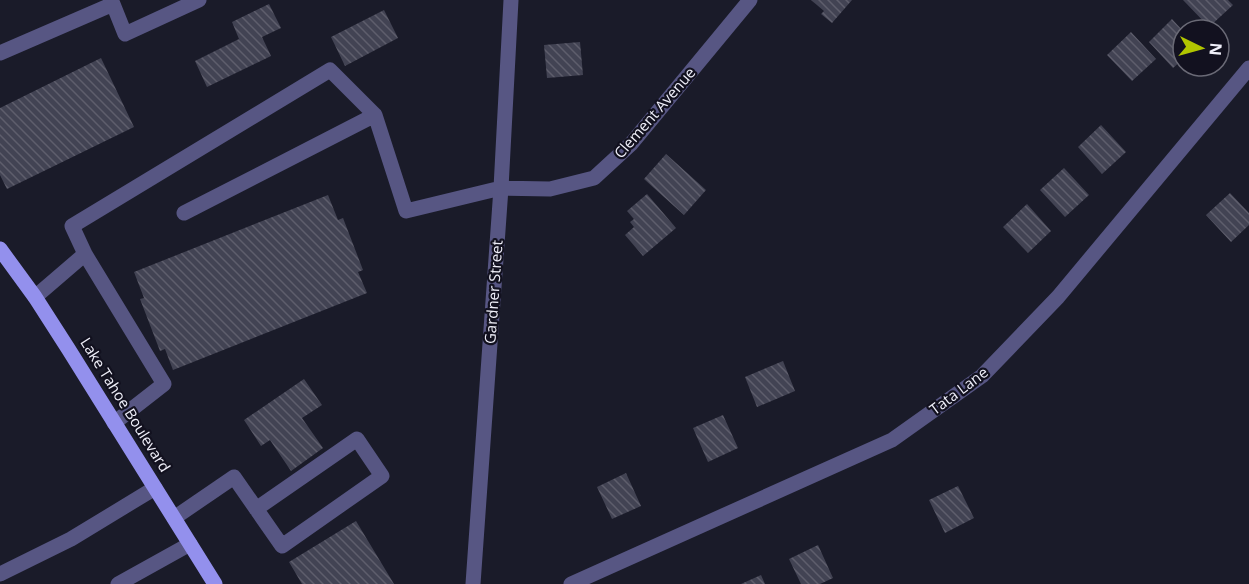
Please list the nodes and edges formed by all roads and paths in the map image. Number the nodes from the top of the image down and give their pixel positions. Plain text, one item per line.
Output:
1 (199, 0) edge
2 (511, 0) edge
3 (750, 0) edge
4 (0, 53) edge
5 (1249, 68) edge
6 (375, 115) junction
7 (501, 188) junction
8 (184, 213) dead end
9 (0, 249) edge
10 (85, 254) junction
11 (35, 297) junction
12 (114, 423) junction
13 (155, 488) junction
14 (256, 509) junction
15 (174, 518) junction
16 (190, 544) junction
17 (0, 574) edge
18 (118, 584) edge
19 (215, 584) edge
20 (473, 584) edge
21 (571, 584) edge

1 - 4 street
2 - 7 street, Gardner Street
3 - 7 street, Clement Avenue
5 - 21 street, Tata Lane
6 - 7 street, Clement Avenue
6 - 8 street
6 - 10 street
7 - 20 street, Gardner Street
9 - 11 main road, Lake Tahoe Boulevard
10 - 11 street
10 - 12 street
11 - 12 main road, Lake Tahoe Boulevard
12 - 13 main road, Lake Tahoe Boulevard
13 - 15 main road, Lake Tahoe Boulevard
13 - 17 street
14 - 14 street
14 - 15 street
15 - 16 main road, Lake Tahoe Boulevard
16 - 18 street
16 - 19 main road, Lake Tahoe Boulevard

